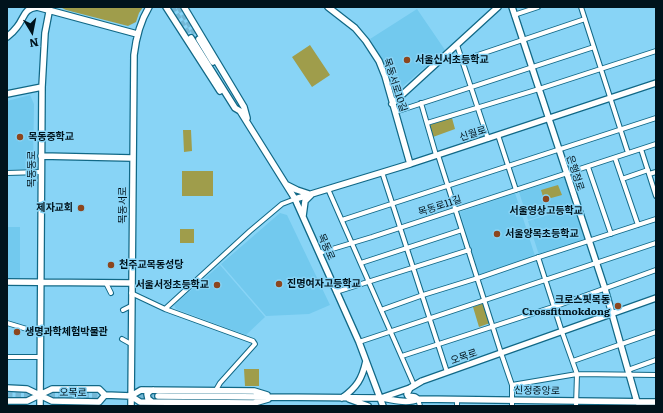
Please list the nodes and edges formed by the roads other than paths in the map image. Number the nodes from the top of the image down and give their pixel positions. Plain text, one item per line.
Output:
1 (37, 7) edge
2 (150, 7) edge
3 (166, 7) edge
4 (184, 7) edge
5 (328, 7) edge
6 (498, 7) edge
7 (512, 7) edge
8 (538, 7) edge
9 (582, 7) edge
10 (50, 8) edge
11 (26, 9) edge
12 (514, 15) junction
13 (585, 20) junction
14 (137, 34) junction
15 (194, 36) tunnel mouth
16 (7, 37) edge
17 (523, 40) junction
18 (457, 44) junction
19 (594, 47) junction
20 (656, 50) edge
21 (463, 60) junction
22 (532, 67) junction
23 (601, 69) junction
24 (656, 83) edge
25 (472, 87) junction
26 (42, 88) junction
27 (539, 89) junction
28 (7, 94) edge
29 (611, 98) junction
30 (421, 103) junction
31 (392, 104) junction
32 (478, 107) junction
33 (395, 112) junction
34 (656, 118) edge
35 (549, 119) junction
36 (427, 123) junction
37 (248, 124) junction
38 (620, 130) junction
39 (498, 135) junction
40 (488, 139) junction
41 (656, 144) edge
42 (641, 149) junction
43 (558, 150) junction
44 (628, 153) junction
45 (437, 155) junction
46 (41, 156) junction
47 (132, 158) junction
48 (615, 158) junction
49 (410, 164) junction
50 (508, 166) junction
51 (588, 166) junction
52 (41, 172) junction
53 (382, 172) junction
54 (648, 172) junction
55 (656, 172) edge
56 (7, 173) edge
57 (566, 174) junction
58 (622, 179) junction
59 (285, 184) junction
60 (448, 186) junction
61 (328, 189) junction
62 (516, 190) junction
63 (311, 194) junction
64 (656, 196) edge
65 (295, 199) junction
66 (393, 204) junction
67 (456, 210) junction
68 (303, 218) junction
69 (656, 219) edge
70 (342, 220) junction
71 (638, 225) junction
72 (401, 228) junction
73 (462, 230) junction
74 (611, 234) junction
75 (588, 242) junction
76 (352, 243) junction
77 (656, 244) edge
78 (407, 248) junction
79 (469, 250) junction
80 (319, 253) junction
81 (538, 257) junction
82 (361, 263) junction
83 (596, 264) junction
84 (414, 268) junction
85 (656, 270) edge
86 (478, 278) junction
87 (546, 281) junction
88 (7, 282) edge
89 (41, 282) junction
90 (369, 282) junction
91 (106, 283) junction
92 (132, 283) junction
93 (604, 289) junction
94 (336, 292) junction
95 (111, 293) dead end
96 (132, 293) junction
97 (423, 295) junction
98 (656, 298) edge
99 (485, 301) junction
100 (131, 306) junction
101 (554, 306) junction
102 (165, 309) junction
103 (123, 310) dead end
104 (381, 310) junction
105 (611, 314) junction
106 (431, 318) junction
107 (7, 324) edge
108 (493, 326) junction
109 (391, 331) junction
110 (562, 332) junction
111 (656, 332) edge
112 (40, 333) junction
113 (122, 339) dead end
114 (359, 342) junction
115 (131, 344) junction
116 (438, 344) junction
117 (620, 345) junction
118 (501, 353) junction
119 (402, 356) junction
120 (7, 357) edge
121 (40, 357) junction
122 (366, 360) junction
123 (656, 360) edge
124 (573, 361) junction
125 (447, 372) junction
126 (628, 373) junction
127 (577, 374) junction
128 (656, 375) edge
129 (512, 385) junction
130 (412, 387) junction
131 (7, 389) edge
132 (153, 390) junction
133 (216, 390) junction
134 (40, 395) junction
135 (105, 396) junction
136 (131, 396) junction
137 (158, 396) tunnel mouth
138 (273, 397) junction
139 (345, 398) junction
140 (381, 398) junction
141 (418, 399) junction
142 (457, 399) junction
143 (7, 400) edge
144 (152, 402) junction
145 (656, 402) edge
146 (512, 403) edge
147 (575, 403) edge
148 (638, 404) edge
149 (40, 406) edge
150 (131, 406) edge
151 (368, 406) edge
152 (384, 406) edge
153 (420, 406) edge
154 (457, 406) edge

1 - 10 main road
1 - 11 main road
2 - 14 main road, 목동서로
3 - 37 main road
4 - 37 main road
5 - 31 main road, 목동서로10길
6 - 18 main road
7 - 12 main road, 은행정로
8 - 12 street
9 - 13 street
10 - 14 main road
10 - 26 main road, 목동동로
11 - 16 main road
12 - 17 main road, 은행정로
13 - 17 street
13 - 19 street
14 - 47 main road, 목동서로
15 - 37 main road, 목동로
17 - 21 street
17 - 22 main road, 은행정로
18 - 21 street
18 - 31 main road
19 - 22 street
19 - 23 street
20 - 23 street
21 - 25 street
22 - 25 street
22 - 27 main road, 은행정로
23 - 27 street
23 - 29 street
24 - 29 main road, 신월로
25 - 30 street
25 - 32 street
26 - 28 main road
26 - 46 main road, 목동동로
27 - 32 street
27 - 35 main road, 은행정로
29 - 35 main road, 신월로
29 - 38 street
30 - 33 street
30 - 36 street
31 - 33 main road, 목동서로10길
32 - 36 street
32 - 40 street
33 - 49 main road, 목동서로10길
34 - 38 street
35 - 39 main road, 신월로
35 - 43 main road, 은행정로
36 - 45 street
37 - 59 main road, 목동로
38 - 43 street
38 - 44 street
39 - 40 main road, 신월로
39 - 50 street
40 - 45 main road, 신월로
41 - 42 street, 목동로11길
42 - 44 street, 목동로11길
42 - 54 street
43 - 50 street
43 - 57 main road, 은행정로
44 - 48 street, 목동로11길
45 - 49 main road, 신월로
45 - 60 street
46 - 47 main road
46 - 52 main road, 목동동로
47 - 92 main road, 목동서로
48 - 51 street, 목동로11길
48 - 58 street
49 - 53 main road, 신월로
50 - 60 street
50 - 62 street
51 - 57 street, 목동로11길
51 - 74 street
52 - 56 street
52 - 89 main road, 목동동로
53 - 61 main road, 신월로
53 - 66 street
54 - 55 street
54 - 58 street
54 - 64 street
57 - 62 street, 목동로11길
57 - 75 main road, 은행정로
58 - 71 street
59 - 63 main road
59 - 65 main road, 목동로
60 - 66 street
60 - 67 street
61 - 63 main road, 신월로
61 - 70 street
62 - 67 street, 목동로11길
63 - 65 main road, 신월로
63 - 68 main road
65 - 68 main road, 목동로
65 - 102 street
66 - 70 street
66 - 72 street
67 - 72 street, 목동로11길
67 - 73 street
68 - 80 main road, 목동로
69 - 71 street
70 - 76 street
71 - 74 street
72 - 76 street, 목동로11길
72 - 78 street
73 - 78 street
73 - 79 street
74 - 75 street
75 - 81 street
75 - 83 main road, 은행정로
76 - 80 street, 목동로11길
76 - 82 street
77 - 83 street
78 - 82 street
78 - 84 street
79 - 84 street
79 - 86 street
80 - 94 main road, 목동로
81 - 86 street
81 - 87 street
82 - 90 street
83 - 87 street
83 - 93 main road, 은행정로
84 - 90 street
84 - 97 street
85 - 93 street
86 - 97 street
86 - 99 street
87 - 99 street
87 - 101 street
88 - 89 main road
89 - 91 main road
89 - 112 main road, 목동동로
90 - 94 street
90 - 104 street
91 - 92 main road
91 - 95 street
92 - 96 main road, 목동서로
93 - 101 street
93 - 105 main road, 은행정로
94 - 114 main road, 목동로
96 - 100 main road, 목동서로
96 - 102 street
97 - 104 street
97 - 106 street
98 - 105 main road, 오목로
99 - 106 street
99 - 108 street
100 - 103 street
100 - 115 main road, 목동서로
101 - 108 street
101 - 110 street
102 - 133 street
104 - 109 street
105 - 110 main road, 오목로
105 - 117 main road, 은행정로
106 - 109 street
106 - 116 street
107 - 112 street
108 - 116 street
108 - 118 street
109 - 114 street
109 - 119 street
110 - 118 main road, 오목로
110 - 124 street
111 - 117 street
112 - 121 main road, 목동동로
113 - 115 street
114 - 122 main road, 목동로
115 - 136 main road, 목동서로
116 - 119 street
116 - 125 street
117 - 124 street
117 - 126 main road, 은행정로
118 - 125 main road, 오목로
118 - 129 street
119 - 130 street
120 - 121 street
121 - 134 main road, 목동동로
122 - 139 main road
122 - 140 main road, 목동로
123 - 126 street
124 - 127 street
125 - 130 main road, 오목로
126 - 127 street
126 - 128 street
126 - 148 main road, 은행정로
127 - 129 street
127 - 147 street
129 - 146 street
130 - 140 main road, 오목로
130 - 141 main road
131 - 134 main road, 오목로
131 - 143 main road
132 - 133 main road, 오목로
132 - 136 main road, 오목로
132 - 144 main road
133 - 138 main road, 오목로
134 - 135 main road, 오목로
134 - 135 main road, 오목로
134 - 143 main road, 오목로
134 - 149 main road, 목동동로
135 - 136 main road, 오목로
136 - 144 main road, 오목로
136 - 150 main road, 목동서로
137 - 138 main road, 오목로
138 - 139 main road, 오목로
138 - 144 main road, 오목로
139 - 140 main road, 오목로
139 - 151 main road
140 - 141 main road, 신정중앙로
140 - 152 main road, 목동로
141 - 142 main road, 신정중앙로
141 - 153 street
142 - 146 main road, 신정중앙로
142 - 154 street
145 - 148 main road, 신정중앙로
146 - 147 main road, 신정중앙로
147 - 148 main road, 신정중앙로

